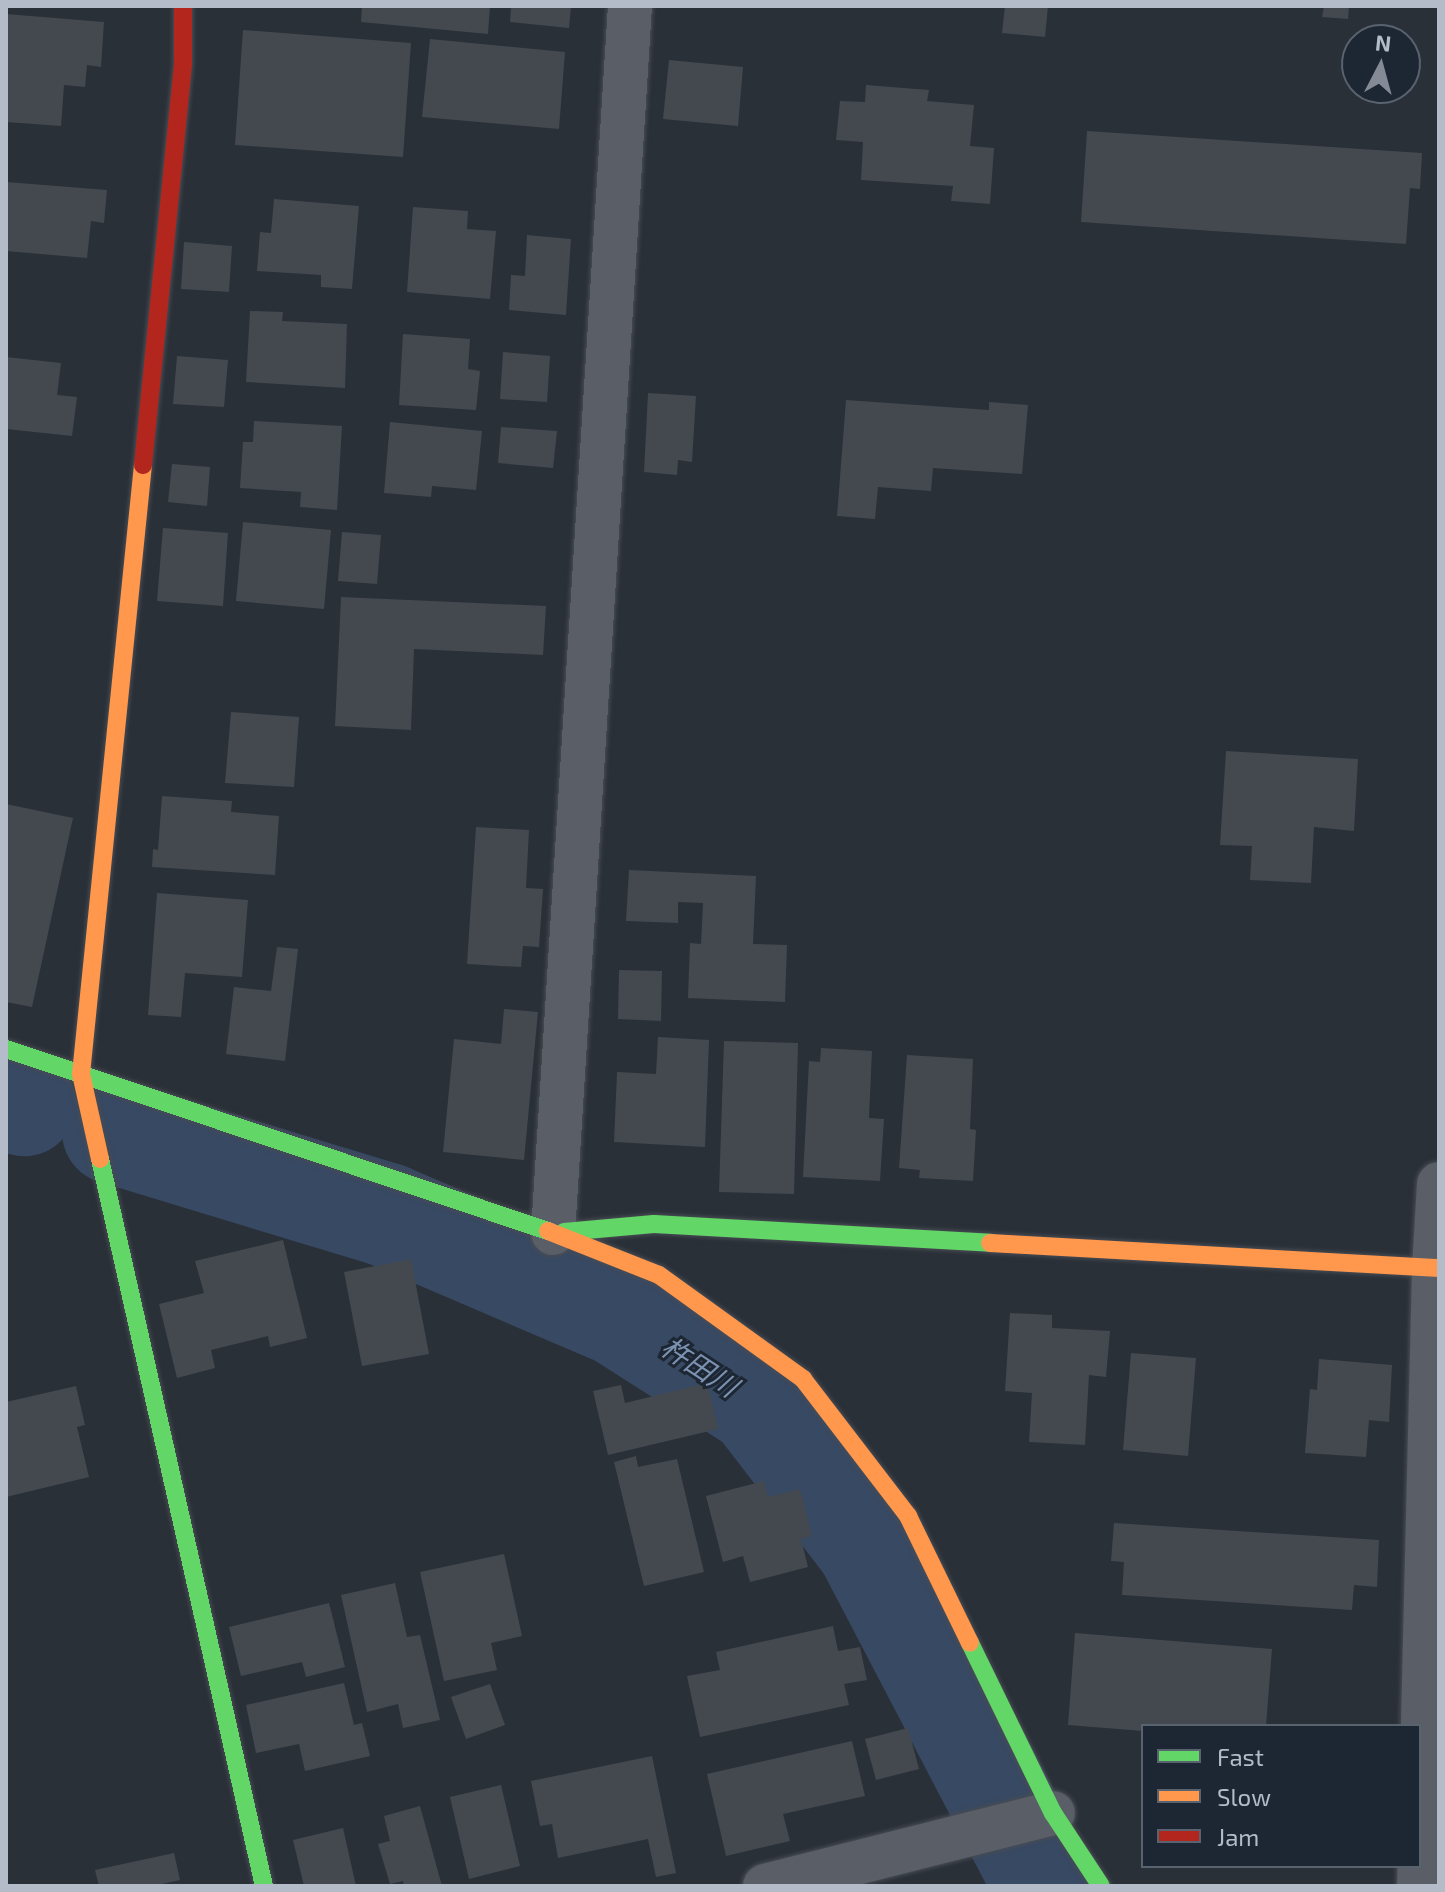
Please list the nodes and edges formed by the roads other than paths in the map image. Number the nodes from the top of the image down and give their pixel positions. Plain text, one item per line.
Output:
1 (183, 6) edge
2 (630, 6) edge
3 (6, 1049) edge
4 (81, 1074) junction
5 (1439, 1184) edge
6 (553, 1233) junction
7 (1436, 1268) edge
8 (1421, 1813) edge
9 (1021, 1821) junction
10 (264, 1886) edge
11 (765, 1886) edge
12 (1101, 1886) edge

1 - 4 street
2 - 6 street
3 - 4 street
4 - 6 street
4 - 10 street
5 - 7 street
6 - 7 street
6 - 9 street
7 - 8 street
9 - 11 street
9 - 12 street

